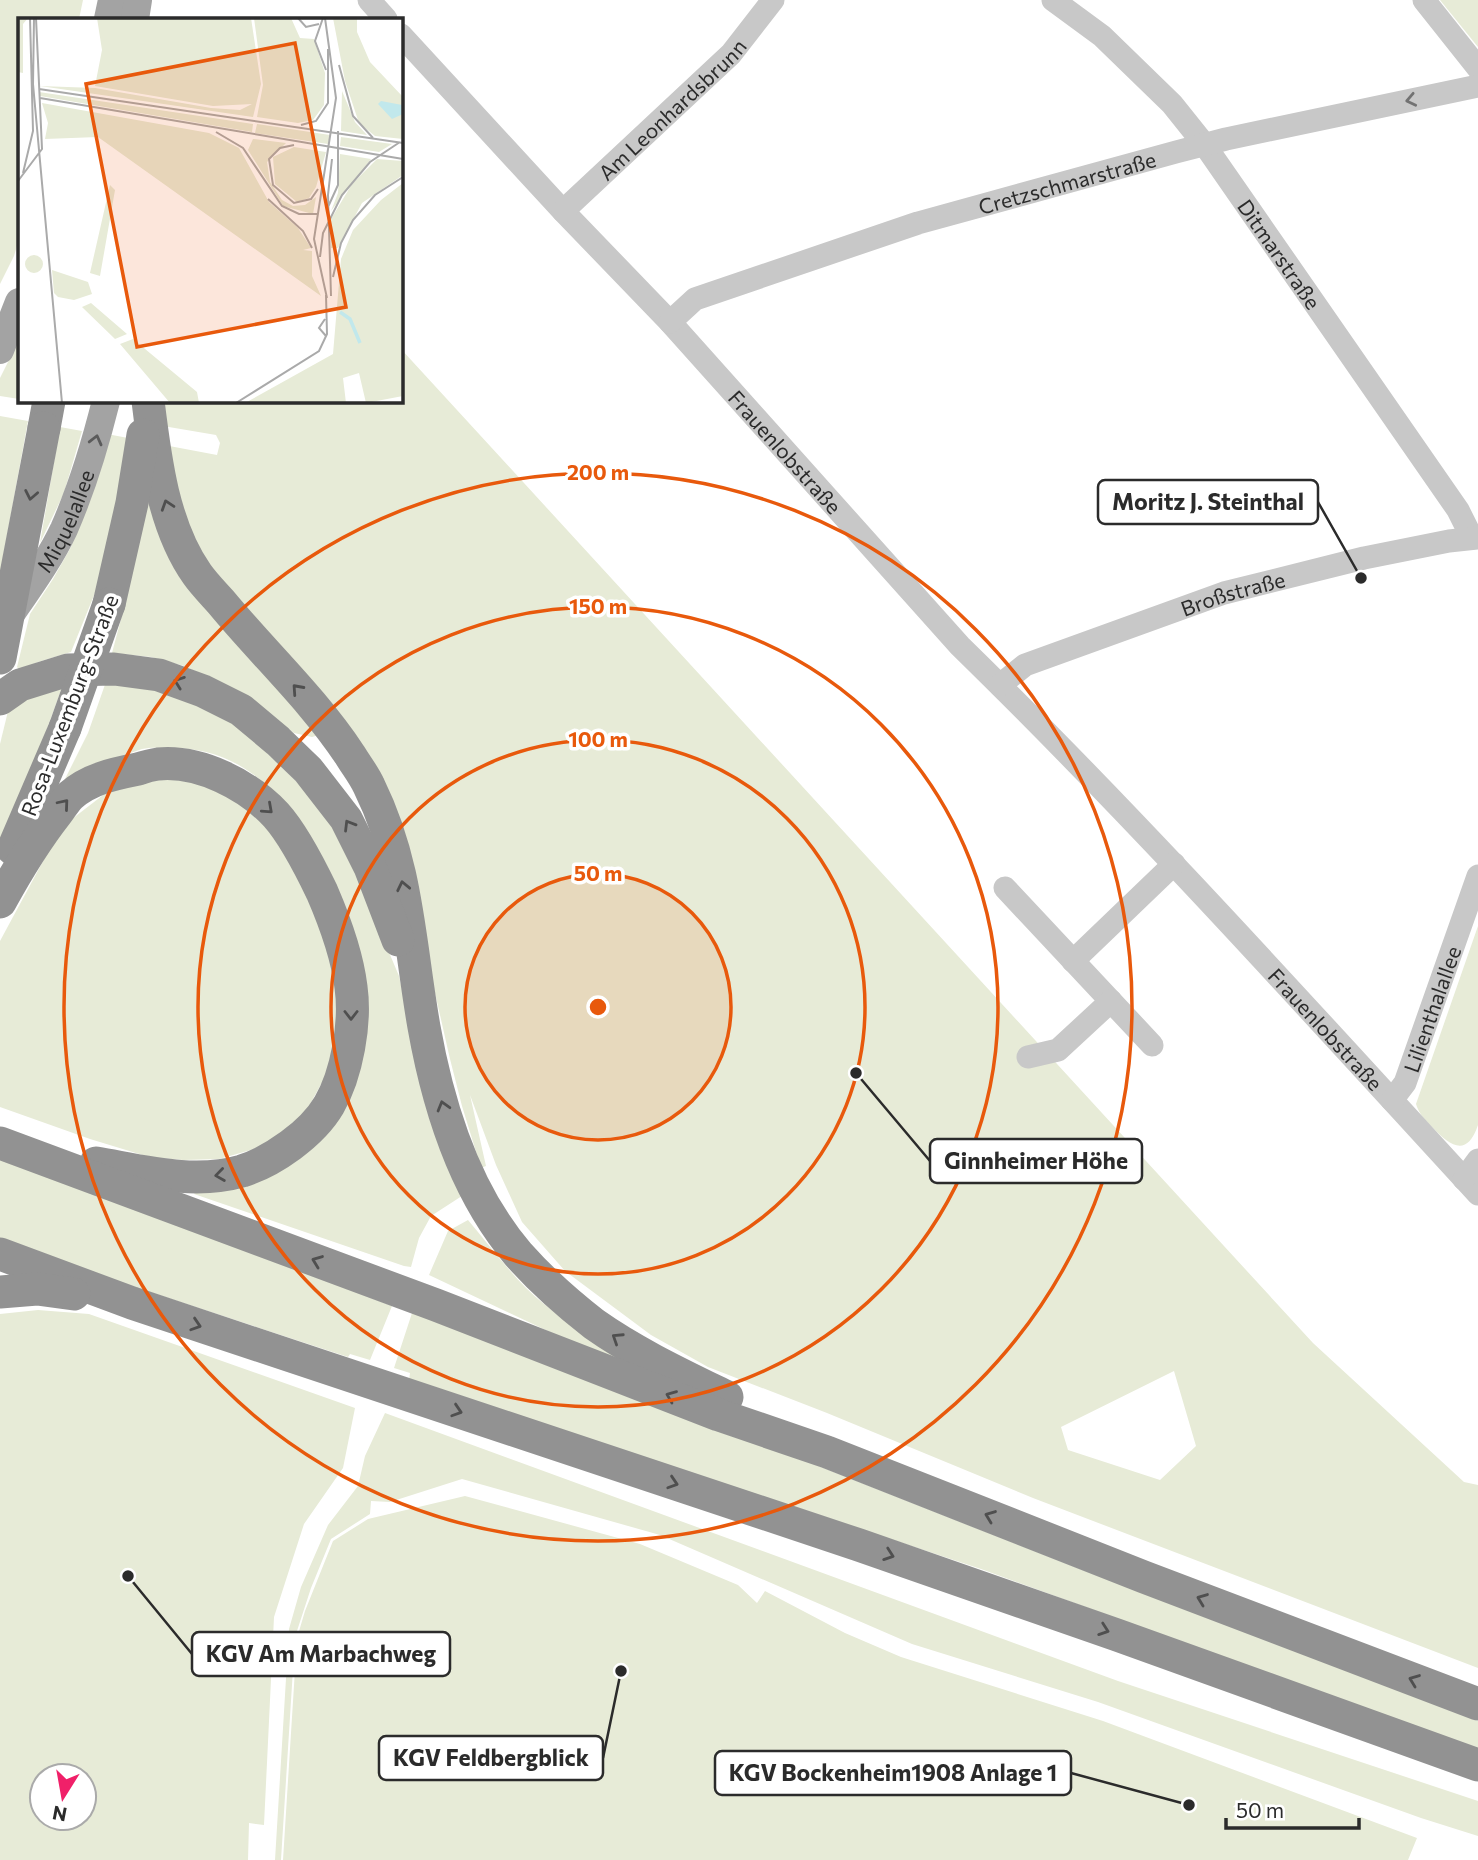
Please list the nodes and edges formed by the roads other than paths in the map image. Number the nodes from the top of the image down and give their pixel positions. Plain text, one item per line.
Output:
1 (112, 0) edge
2 (138, 0) edge
3 (369, 0) edge
4 (773, 0) edge
5 (1053, 0) edge
6 (1424, 0) edge
7 (108, 18) edge
8 (135, 18) edge
9 (385, 18) edge
10 (402, 36) edge
11 (1478, 68) edge
12 (1478, 86) edge
13 (1203, 144) junction
14 (563, 211) junction
15 (18, 305) edge
16 (670, 322) junction
17 (0, 350) edge
18 (106, 402) edge
19 (147, 402) edge
20 (147, 402) edge
21 (47, 415) edge
22 (1475, 538) edge
23 (0, 631) edge
24 (0, 658) edge
25 (1000, 685) junction
26 (0, 699) edge
27 (1174, 864) junction
28 (1478, 876) edge
29 (0, 881) edge
30 (1005, 888) dead end
31 (0, 902) edge
32 (1073, 961) junction
33 (1111, 1001) junction
34 (424, 1026) junction
35 (1152, 1045) dead end
36 (1028, 1057) dead end
37 (1392, 1100) junction
38 (11, 1147) edge
39 (1478, 1160) edge
40 (1471, 1187) edge
41 (0, 1254) edge
42 (0, 1292) edge
43 (132, 1303) junction
44 (827, 1452) junction
45 (1478, 1704) edge
46 (1478, 1765) edge

1 - 7 main road
2 - 8 main road
3 - 9 street
4 - 14 street, Am Leonhardsbrunn
5 - 13 street, Ditmarstraße
6 - 11 street
10 - 14 street, Frauenlobstraße
12 -> 13 street, Cretzschmarstraße
13 - 16 street, Cretzschmarstraße
13 - 22 street, Ditmarstraße
14 - 16 street, Frauenlobstraße
15 - 17 main road
16 - 25 street, Frauenlobstraße
23 -> 18 main road, Miquelallee
19 - 29 highway, Rosa-Luxemburg-Straße, bridge
34 -> 20 highway
21 -> 24 highway, bridge
22 - 25 street, Broßstraße
25 - 27 street, Frauenlobstraße
34 -> 26 highway
27 - 32 street
27 - 37 street, Frauenlobstraße
28 - 37 street, Lilienthalallee
30 - 32 street
31 -> 38 highway
32 - 33 street
33 - 35 street
33 - 36 street
44 -> 34 highway
37 - 40 street, Frauenlobstraße
44 -> 38 highway
39 - 40 street
41 - 43 highway
42 - 43 highway
43 -> 46 highway
45 -> 44 highway

